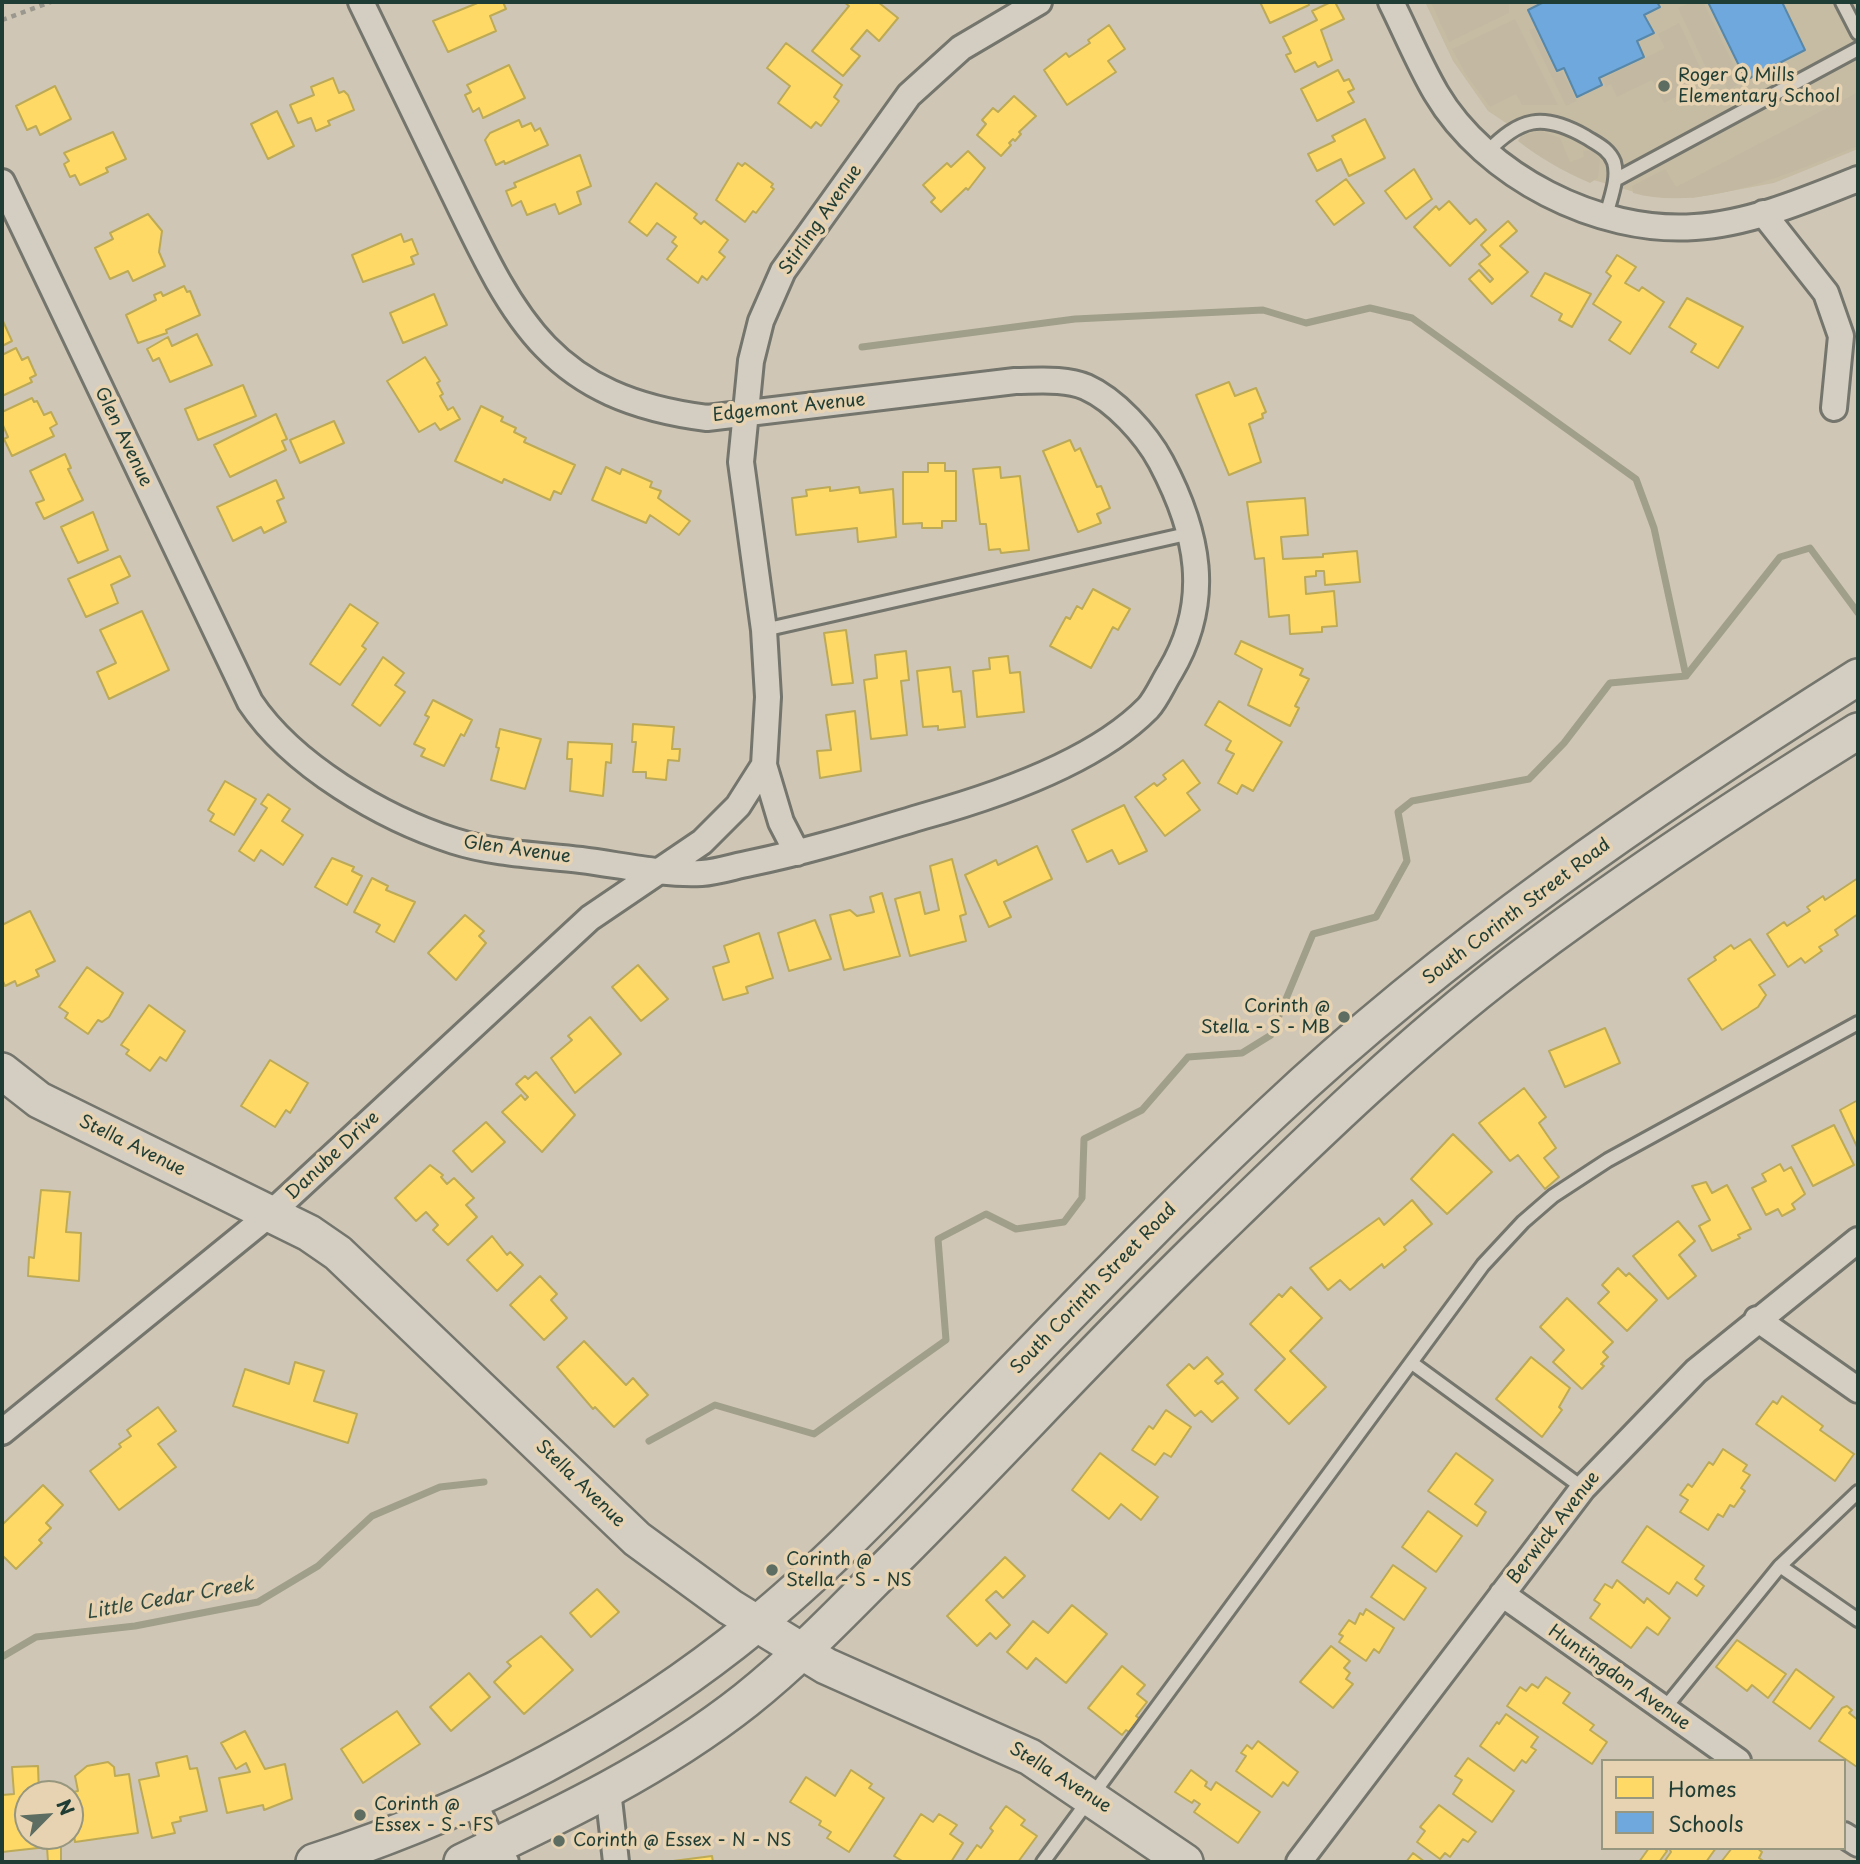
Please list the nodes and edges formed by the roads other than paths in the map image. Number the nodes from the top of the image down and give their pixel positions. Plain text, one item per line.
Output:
1 (361, 2) edge
2 (1039, 2) edge
3 (1391, 2) edge
4 (1842, 2) edge
5 (1858, 33) edge
6 (1858, 49) edge
7 (1486, 153) junction
8 (1858, 179) edge
9 (1615, 180) junction
10 (2, 182) edge
11 (1763, 213) junction
12 (1606, 215) junction
13 (1834, 408) dead end
14 (744, 415) junction
15 (1191, 533) junction
16 (1198, 580) joint
17 (764, 630) junction
18 (1858, 677) edge
19 (1858, 731) edge
20 (764, 765) junction
21 (797, 853) junction
22 (656, 871) junction
23 (1858, 1023) edge
24 (2, 1072) edge
25 (270, 1214) junction
26 (1858, 1240) edge
27 (1757, 1319) junction
28 (1412, 1363) junction
29 (1858, 1390) edge
30 (2, 1432) edge
31 (1583, 1488) junction
32 (1858, 1492) edge
33 (1780, 1566) junction
34 (1502, 1594) junction
35 (1858, 1620) edge
36 (756, 1625) junction
37 (802, 1652) junction
38 (1664, 1709) junction
39 (1735, 1759) edge
40 (608, 1790) junction
41 (1092, 1796) junction
42 (474, 1802) junction
43 (500, 1855) edge
44 (314, 1862) edge
45 (463, 1862) edge
46 (617, 1862) edge
47 (1043, 1862) edge
48 (1185, 1862) edge
49 (1299, 1862) edge

1 - 14 street, Edgemont Avenue
2 - 14 street, Stirling Avenue
3 - 7 street
4 - 5 lane
6 - 9 lane
7 - 9 lane
7 - 12 street
8 - 11 street
9 - 12 lane
10 - 22 street, Glen Avenue
11 - 12 street
11 - 13 street
14 - 15 street, Edgemont Avenue
14 - 17 street, Stirling Avenue
15 - 16 street, Edgemont Avenue
15 - 17 lane
16 - 21 street, Glen Avenue
17 - 20 street, Stirling Avenue
18 - 36 main road, South Corinth Street Road
19 - 37 main road
20 - 21 street, Stirling Avenue
20 - 22 street, Stirling Avenue
21 - 22 street, Glen Avenue
22 - 25 street, Danube Drive
23 - 28 lane
24 - 25 main road, Stella Avenue
25 - 30 street, Danube Drive
25 - 36 main road, Stella Avenue
26 - 27 street, Berwick Avenue
27 - 29 street
27 - 31 street, Berwick Avenue
28 - 31 lane
28 - 41 lane
31 - 34 street, Berwick Avenue
32 - 33 lane
33 - 35 lane
33 - 38 lane
34 - 38 street, Huntingdon Avenue
34 - 49 street, Berwick Avenue
36 - 37 main road, Stella Avenue
36 - 42 main road, South Corinth Street Road
37 - 40 main road
37 - 41 main road, Stella Avenue
38 - 39 street, Huntingdon Avenue
40 - 43 main road
40 - 46 street
41 - 47 lane
41 - 48 main road, Stella Avenue
42 - 43 street
42 - 44 main road, South Corinth Street Road
43 - 45 main road

